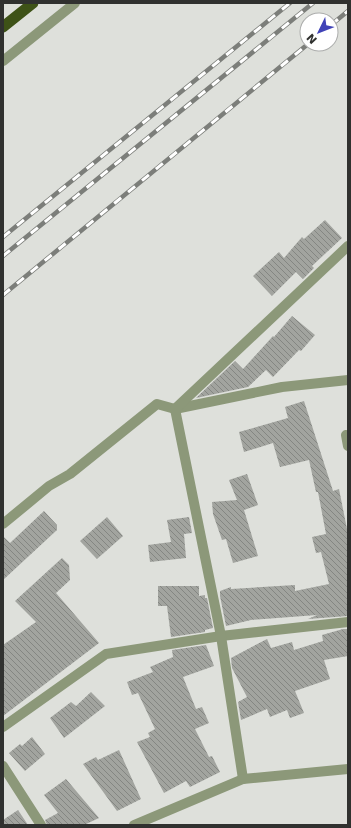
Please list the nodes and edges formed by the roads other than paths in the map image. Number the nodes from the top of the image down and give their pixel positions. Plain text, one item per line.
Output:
1 (33, 3) edge
2 (75, 3) edge
3 (3, 27) edge
4 (3, 61) edge
5 (348, 246) edge
6 (348, 380) edge
7 (175, 409) junction
8 (346, 435) dead end
9 (348, 446) edge
10 (3, 524) edge
11 (348, 622) edge
12 (221, 636) junction
13 (3, 727) edge
14 (3, 766) edge
15 (348, 769) edge
16 (243, 779) junction
17 (41, 825) edge
18 (134, 825) edge

1 - 3 highway
2 - 4 street
5 - 7 street
6 - 7 street
7 - 10 street
7 - 12 street
8 - 9 street
11 - 12 street
12 - 13 street
12 - 16 street
14 - 17 street
15 - 16 street
16 - 18 street

